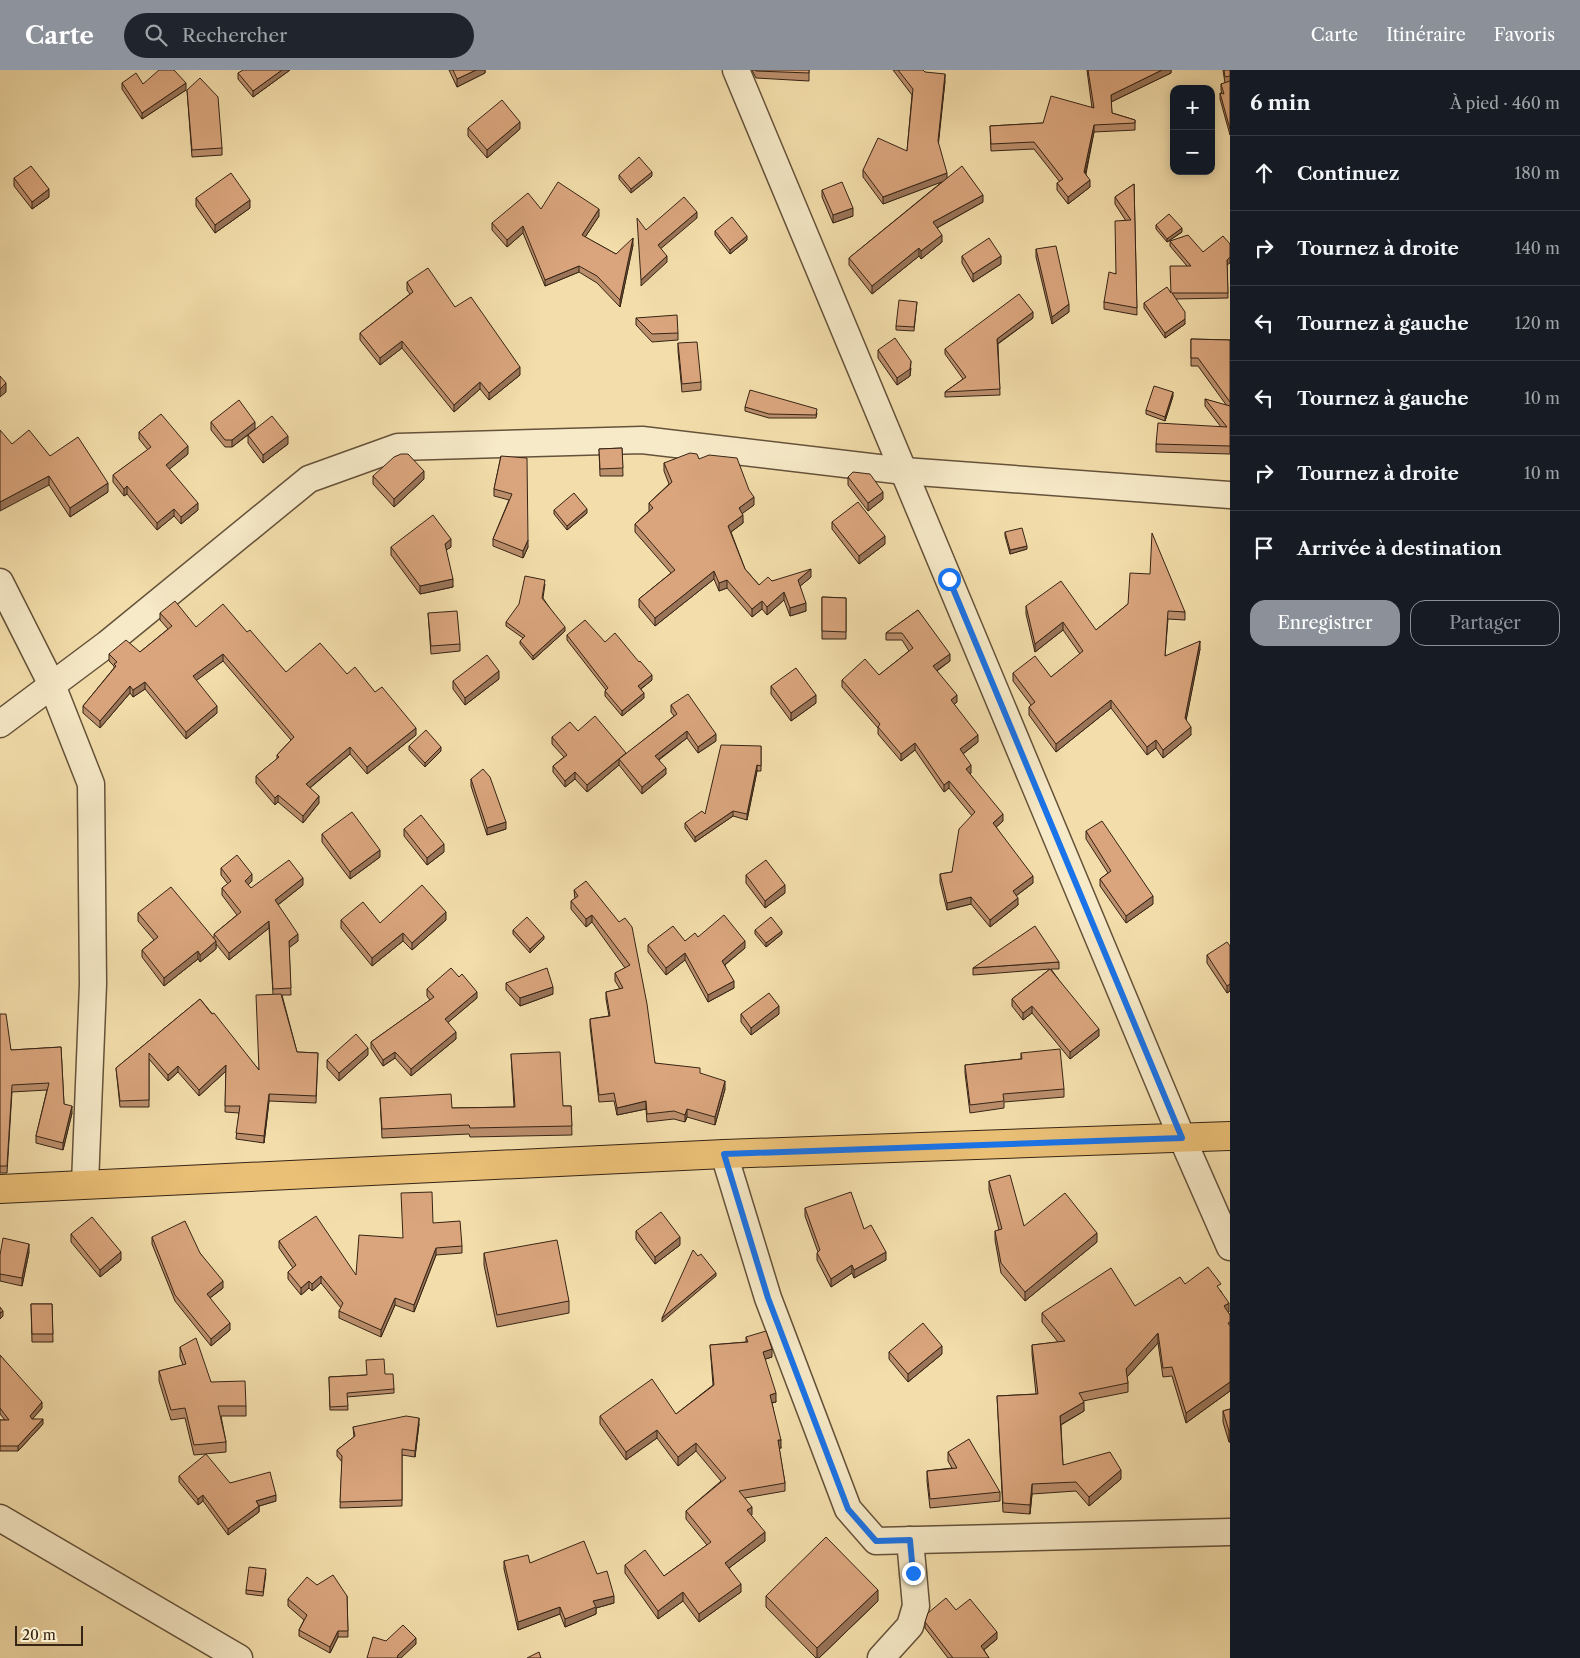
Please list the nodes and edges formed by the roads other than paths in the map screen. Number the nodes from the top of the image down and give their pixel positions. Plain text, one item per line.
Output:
1 (736, 70) edge
2 (904, 471) junction
3 (1230, 495) edge
4 (0, 582) edge
5 (52, 685) junction
6 (0, 724) edge
7 (1230, 1136) edge
8 (1182, 1138) junction
9 (724, 1154) junction
10 (86, 1184) junction
11 (0, 1189) edge
12 (1230, 1247) edge
13 (0, 1518) edge
14 (1230, 1532) edge
15 (910, 1540) junction
16 (239, 1658) edge
17 (881, 1658) edge

1 - 2 street
2 - 3 street
2 - 5 street
2 - 8 street
4 - 5 street
5 - 6 street
5 - 10 street
7 - 8 main road
8 - 9 main road
8 - 12 street
9 - 10 main road
9 - 15 street
10 - 11 main road
13 - 16 street
14 - 15 street
15 - 17 street

